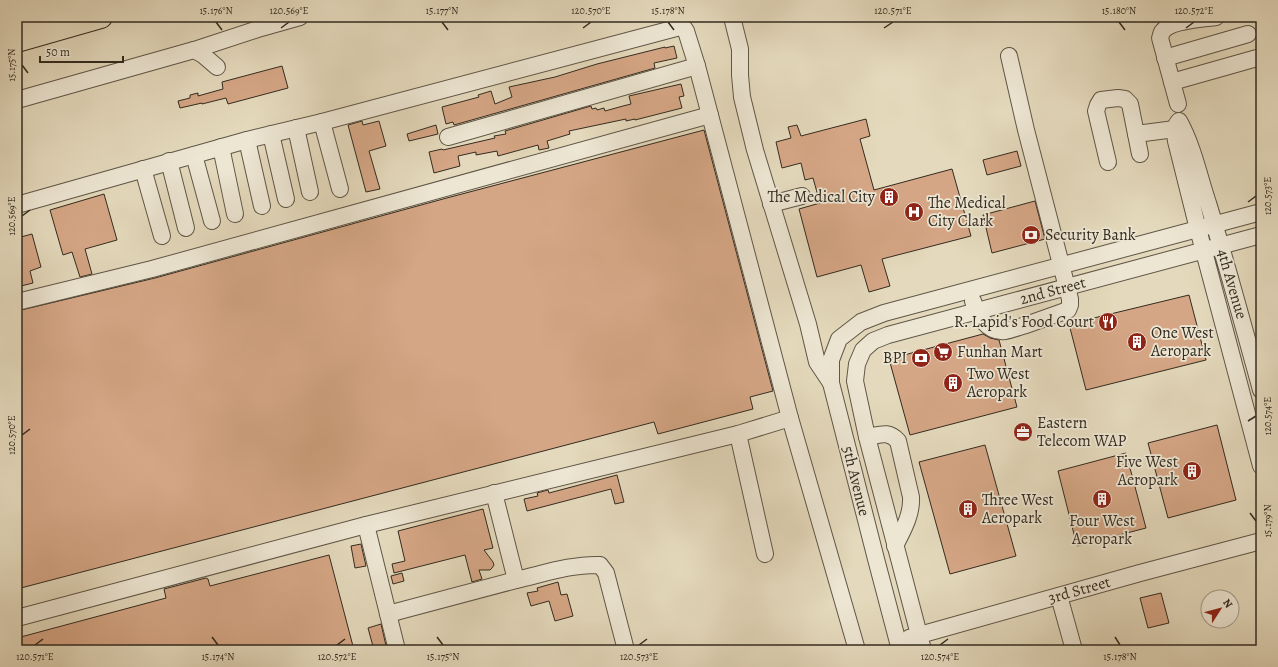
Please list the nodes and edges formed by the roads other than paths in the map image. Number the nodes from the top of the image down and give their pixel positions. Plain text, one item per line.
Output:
1 (34, 17) edge
2 (101, 17) edge
3 (300, 17) edge
4 (732, 17) edge
5 (1216, 17) edge
6 (17, 22) edge
7 (1248, 34) dead end
8 (17, 41) edge
9 (194, 50) junction
10 (1009, 56) dead end
11 (1166, 58) junction
12 (1257, 58) dead end
13 (698, 66) junction
14 (217, 67) dead end
15 (1172, 82) junction
16 (17, 100) edge
17 (1178, 104) dead end
18 (710, 115) junction
19 (322, 122) junction
20 (296, 128) junction
21 (271, 134) junction
22 (1136, 134) junction
23 (448, 136) dead end
24 (1179, 136) junction
25 (247, 140) junction
26 (221, 147) junction
27 (194, 154) junction
28 (1140, 154) dead end
29 (169, 162) junction
30 (1108, 162) dead end
31 (143, 169) junction
32 (340, 189) dead end
33 (310, 192) dead end
34 (802, 196) dead end
35 (286, 199) dead end
36 (771, 204) junction
37 (17, 205) edge
38 (262, 206) dead end
39 (1261, 212) edge
40 (235, 214) dead end
41 (212, 221) dead end
42 (1215, 224) junction
43 (186, 228) dead end
44 (1198, 229) junction
45 (1261, 235) edge
46 (162, 236) dead end
47 (1221, 245) junction
48 (1204, 250) junction
49 (1061, 265) junction
50 (1066, 286) junction
51 (970, 290) junction
52 (17, 302) edge
53 (976, 311) junction
54 (855, 320) joint
55 (1252, 358) junction
56 (1234, 363) junction
57 (857, 364) joint
58 (831, 383) junction
59 (1261, 390) edge
60 (790, 418) junction
61 (738, 434) junction
62 (867, 437) junction
63 (1261, 466) edge
64 (494, 493) junction
65 (366, 525) junction
66 (1261, 541) edge
67 (896, 546) junction
68 (765, 554) dead end
69 (516, 580) junction
70 (1059, 596) junction
71 (388, 614) junction
72 (17, 618) edge
73 (921, 643) edge
74 (899, 646) edge
75 (397, 650) edge
76 (626, 650) edge
77 (857, 650) edge
78 (1074, 650) edge

1 - 6 highway
2 - 8 highway
3 - 9 street
4 - 36 street
5 - 11 street
7 - 11 street
9 - 14 street
9 - 16 street
10 - 49 street
11 - 15 street
12 - 15 street
13 - 18 street
13 - 19 street
13 - 23 street
15 - 17 street
18 - 52 street
18 - 60 street
19 - 20 street
19 - 32 street
20 - 21 street
20 - 33 street
21 - 25 street
21 - 35 street
22 - 24 street
22 - 28 street
22 - 30 street
24 - 42 street, 4th Avenue
24 - 44 street, 4th Avenue
25 - 26 street
25 - 38 street
26 - 27 street
26 - 40 street
27 - 29 street
27 - 41 street
29 - 31 street
29 - 43 street
31 - 37 street
31 - 46 street
34 - 36 street
36 - 58 street
39 - 42 street, 2nd Street
42 - 44 street, 2nd Street
42 - 47 street, 4th Avenue
44 - 48 street, 4th Avenue
44 - 49 street, 2nd Street
45 - 47 street, 2nd Street
47 - 48 street, 2nd Street
47 - 55 street, 4th Avenue
48 - 50 street, 2nd Street
48 - 56 street, 4th Avenue
49 - 50 street
49 - 51 street, 2nd Street
50 - 53 street, 2nd Street
50 - 53 street
51 - 53 street
51 - 54 street, 2nd Street
53 - 57 street, 2nd Street
54 - 58 street, 5th Avenue
55 - 56 street
55 - 59 street, 4th Avenue
56 - 63 street, 4th Avenue
57 - 62 street, 5th Avenue
58 - 74 street, 5th Avenue
60 - 61 street
60 - 77 street
61 - 64 street
61 - 68 street
62 - 67 street, 5th Avenue
62 - 67 street
64 - 65 street
64 - 69 street
65 - 71 street
65 - 72 street
66 - 70 street, 3rd Street
67 - 73 street, 5th Avenue
69 - 71 street
69 - 76 street
70 - 73 street, 3rd Street
70 - 78 street
71 - 75 street
73 - 74 street, 3rd Street

